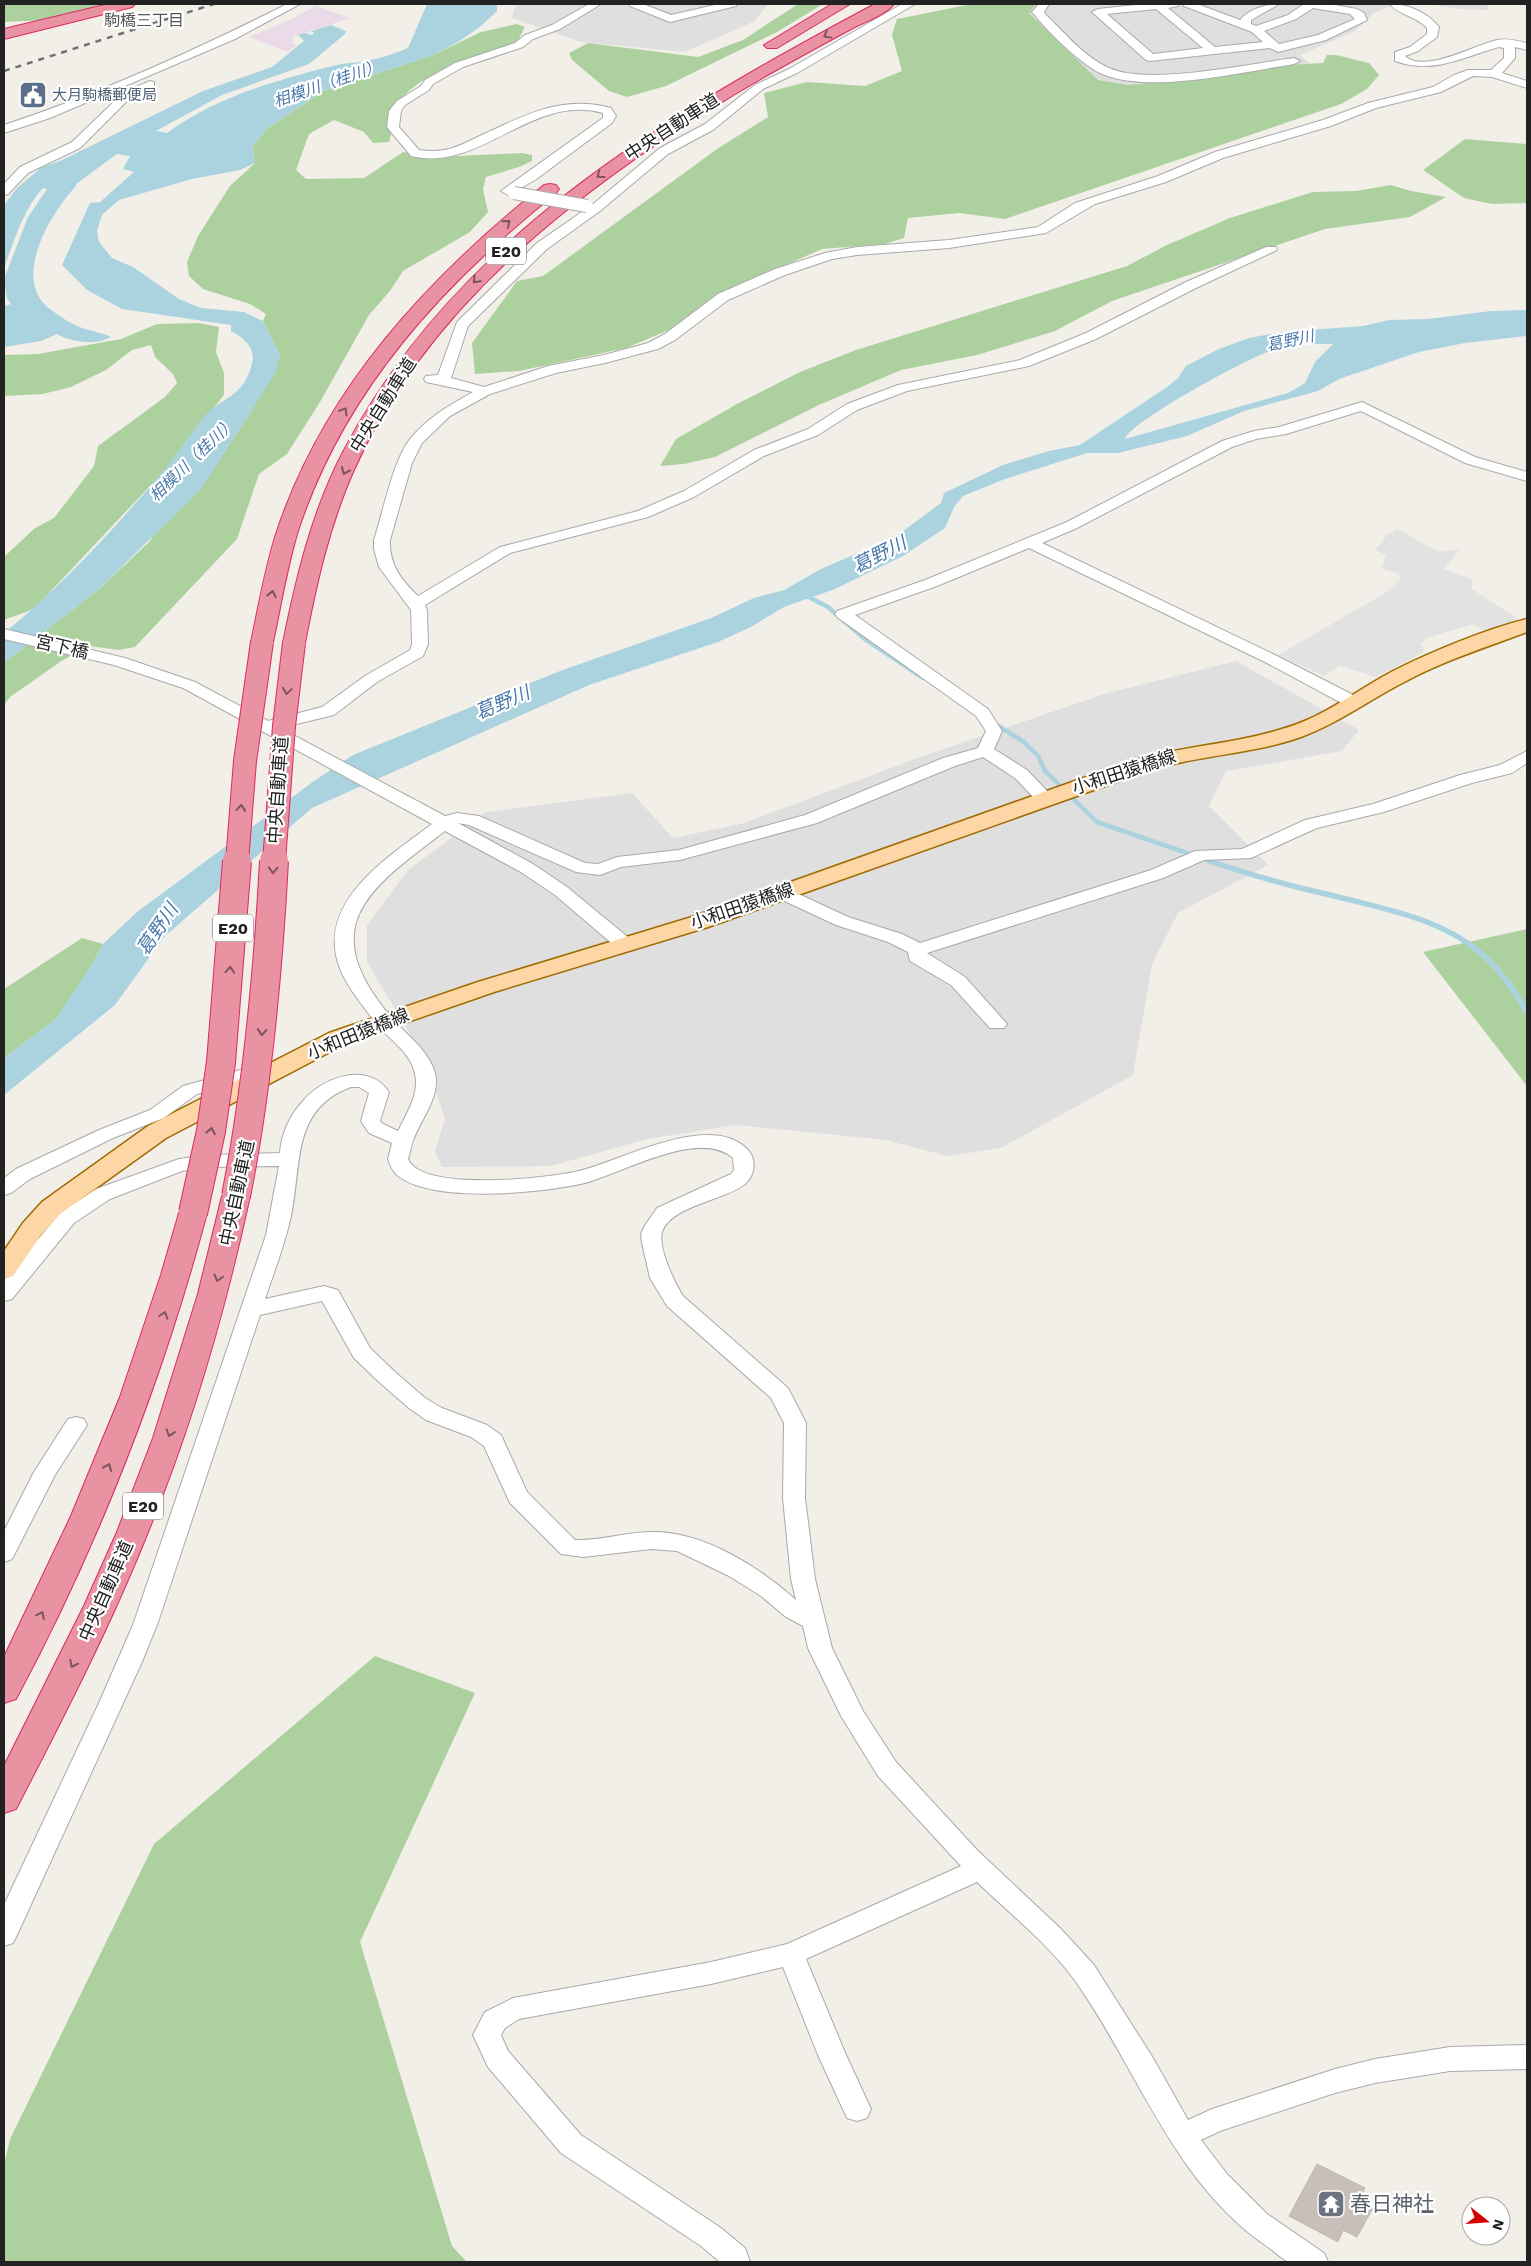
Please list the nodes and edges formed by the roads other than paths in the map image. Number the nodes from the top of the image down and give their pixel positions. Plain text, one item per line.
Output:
1 (128, 4) edge
2 (295, 4) edge
3 (596, 4) edge
4 (634, 4) edge
5 (732, 4) edge
6 (842, 4) edge
7 (848, 4) edge
8 (886, 4) edge
9 (910, 4) edge
10 (1044, 4) edge
11 (1174, 4) edge
12 (1188, 4) edge
13 (1271, 4) edge
14 (1311, 4) edge
15 (1395, 4) edge
16 (1159, 6) junction
17 (1240, 21) junction
18 (4, 34) edge
19 (1498, 43) junction
20 (1274, 46) junction
21 (1527, 47) edge
22 (1212, 50) junction
23 (754, 56) junction
24 (1493, 74) junction
25 (130, 79) junction
26 (1527, 85) edge
27 (4, 130) edge
28 (632, 132) dead end
29 (563, 180) dead end
30 (4, 191) edge
31 (592, 207) junction
32 (1271, 250) dead end
33 (485, 391) junction
34 (1527, 476) edge
35 (1030, 543) junction
36 (416, 603) junction
37 (1527, 626) edge
38 (4, 634) edge
39 (1353, 702) junction
40 (267, 726) junction
41 (984, 751) junction
42 (1527, 756) edge
43 (1044, 798) junction
44 (446, 822) junction
45 (782, 892) junction
46 (623, 943) junction
47 (918, 950) junction
48 (384, 1021) junction
49 (997, 1024) dead end
50 (287, 1063) junction
51 (403, 1140) junction
52 (290, 1159) junction
53 (4, 1188) edge
54 (4, 1270) edge
55 (4, 1294) edge
56 (251, 1309) junction
57 (76, 1425) dead end
58 (4, 1553) edge
59 (812, 1620) junction
60 (4, 1690) edge
61 (4, 1799) edge
62 (981, 1869) junction
63 (4, 1935) edge
64 (791, 1954) junction
65 (1527, 2058) edge
66 (857, 2109) dead end
67 (1182, 2136) junction
68 (736, 2262) edge
69 (1314, 2262) edge

1 - 18 highway
2 - 25 street
3 - 31 street, bridge
4 - 5 street
6 - 23 highway
7 - 23 highway, 中央自動車道
8 -> 61 highway, 中央自動車道 / E20, bridge
9 - 31 street
10 - 20 street
11 - 16 street
12 - 17 street
13 - 17 street
14 - 17 street
14 - 20 street
15 - 19 street
16 - 22 street
16 - 22 street
17 - 20 street
19 - 21 street
19 - 24 street
20 - 22 street
23 - 28 highway, 中央自動車道
24 - 26 street
24 - 33 street
25 - 27 street
25 - 30 street
60 -> 29 highway, 中央自動車道 / E20, bridge
31 - 33 street
32 - 36 street
33 - 36 street
34 - 35 street
35 - 39 street
35 - 41 street
36 - 40 street
37 - 39 main road, 小和田猿橋線
38 - 40 street, 宮下橋
39 - 43 main road, 小和田猿橋線
40 - 44 street, 宮下橋
41 - 43 street
41 - 44 street
42 - 47 street
43 - 45 main road, 小和田猿橋線
44 - 46 street, 宮下橋
44 - 48 street
45 - 46 main road, 小和田猿橋線
45 - 47 street
46 - 48 main road, 小和田猿橋線
47 - 49 street
48 - 50 main road, 小和田猿橋線
48 - 51 street
50 - 53 street
50 - 54 main road, 小和田猿橋線
51 - 52 street
51 - 59 street
52 - 55 street
52 - 56 street
56 - 59 street
56 - 63 street
57 - 58 street
59 - 62 street
62 - 64 street
62 - 67 street
64 - 66 street
64 - 68 street
65 - 67 street
67 - 69 street

